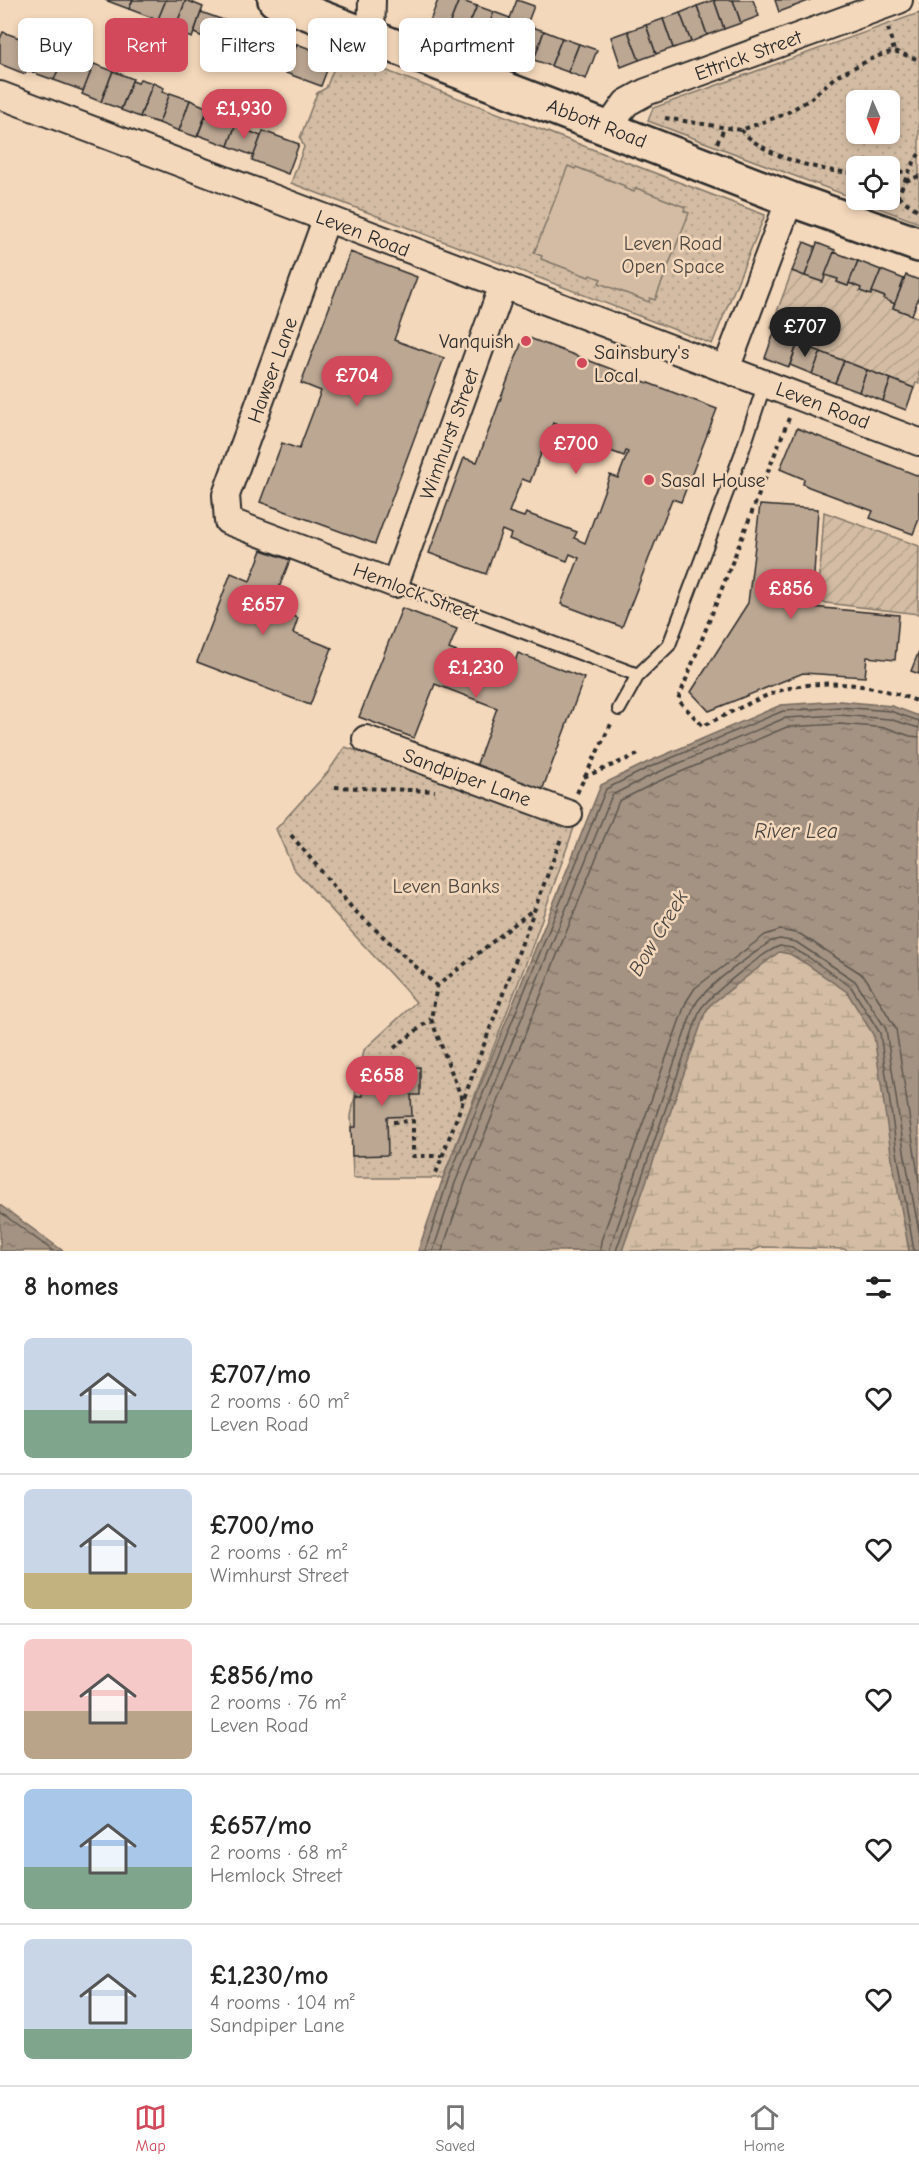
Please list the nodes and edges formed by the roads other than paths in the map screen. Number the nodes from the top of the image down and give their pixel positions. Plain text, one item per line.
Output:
1 (275, 0) edge
2 (372, 0) edge
3 (898, 0) edge
4 (320, 18) edge
5 (372, 18) edge
6 (387, 43) edge
7 (0, 95) edge
8 (617, 116) junction
9 (790, 199) junction
10 (326, 220) junction
11 (919, 245) edge
12 (502, 285) junction
13 (726, 369) junction
14 (765, 383) junction
15 (919, 442) edge
16 (228, 521) joint
17 (395, 584) junction
18 (638, 675) junction
19 (619, 709) road end
20 (366, 739) dead end
21 (567, 821) road end

1 - 4 main road, Abbott Road
2 - 5 street
3 - 8 street, Ettrick Street
6 - 8 main road, Abbott Road
7 - 10 street, Leven Road
8 - 9 main road, Abbott Road
9 - 11 main road, Abbott Road
9 - 13 street
10 - 12 street, Leven Road
10 - 16 street, Hawser Lane
12 - 13 street, Leven Road
12 - 17 street, Wimhurst Street
13 - 14 street, Leven Road
14 - 15 street, Leven Road
14 - 18 lane
16 - 17 street, Hemlock Street
17 - 18 lane, Hemlock Street
18 - 19 lane
20 - 21 street, Sandpiper Lane

